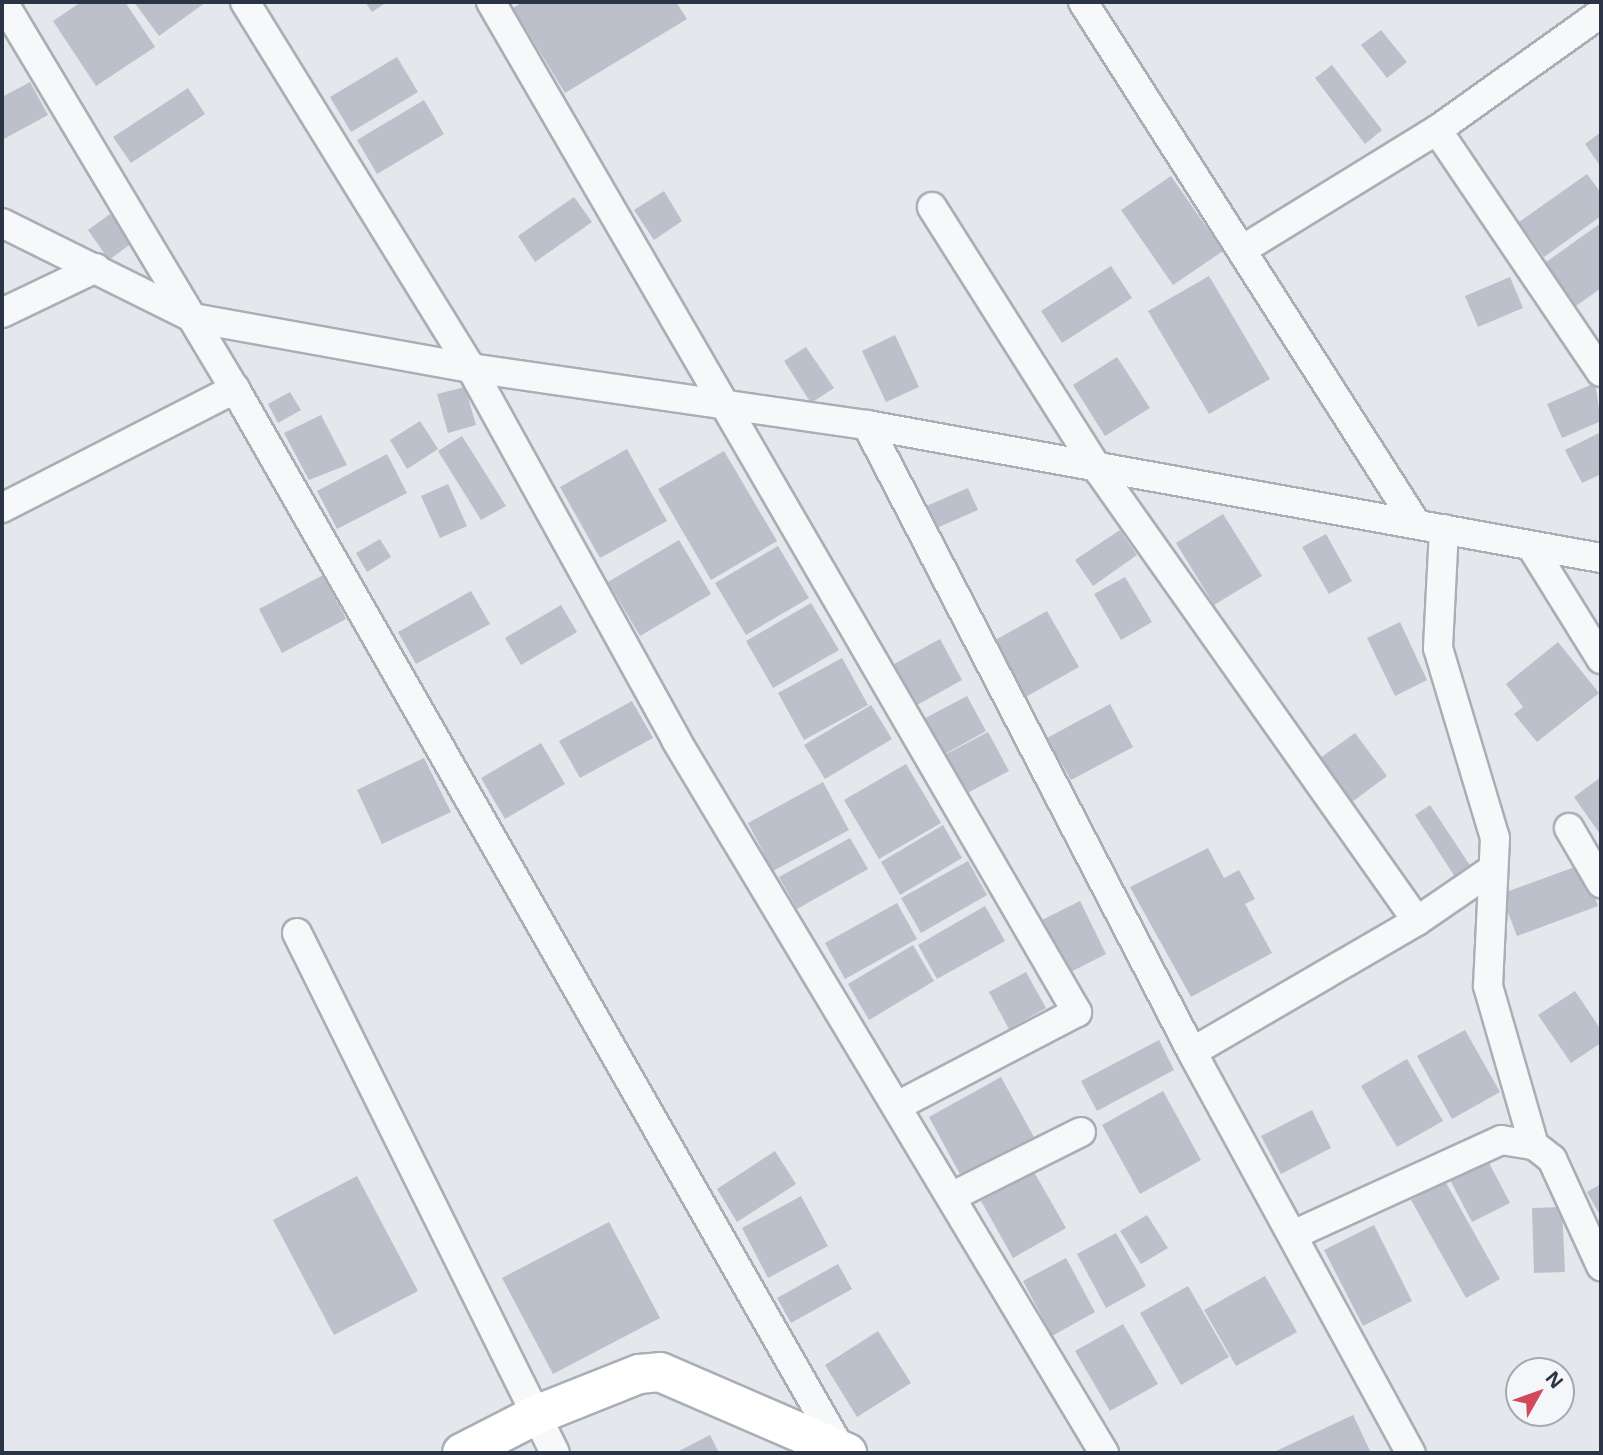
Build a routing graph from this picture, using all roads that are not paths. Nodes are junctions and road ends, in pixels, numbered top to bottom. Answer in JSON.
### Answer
{"nodes":[{"id":1,"x":3,"y":2,"type":"edge"},
{"id":2,"x":245,"y":2,"type":"edge"},
{"id":3,"x":491,"y":2,"type":"edge"},
{"id":4,"x":1083,"y":2,"type":"edge"},
{"id":5,"x":1601,"y":13,"type":"edge"},
{"id":6,"x":1437,"y":130,"type":"junction"},
{"id":7,"x":932,"y":207,"type":"dead end"},
{"id":8,"x":2,"y":223,"type":"edge"},
{"id":9,"x":1245,"y":248,"type":"junction"},
{"id":10,"x":96,"y":268,"type":"junction"},
{"id":11,"x":2,"y":313,"type":"edge"},
{"id":12,"x":193,"y":318,"type":"junction"},
{"id":13,"x":471,"y":368,"type":"junction"},
{"id":14,"x":1601,"y":372,"type":"edge"},
{"id":15,"x":235,"y":389,"type":"junction"},
{"id":16,"x":727,"y":405,"type":"junction"},
{"id":17,"x":867,"y":425,"type":"junction"},
{"id":18,"x":1099,"y":471,"type":"junction"},
{"id":19,"x":2,"y":508,"type":"edge"},
{"id":20,"x":1415,"y":522,"type":"junction"},
{"id":21,"x":1456,"y":532,"type":"junction"},
{"id":22,"x":1531,"y":546,"type":"junction"},
{"id":23,"x":1601,"y":558,"type":"edge"},
{"id":24,"x":1601,"y":660,"type":"edge"},
{"id":25,"x":1569,"y":828,"type":"dead end"},
{"id":26,"x":1493,"y":869,"type":"junction"},
{"id":27,"x":1601,"y":883,"type":"edge"},
{"id":28,"x":1417,"y":921,"type":"junction"},
{"id":29,"x":297,"y":933,"type":"dead end"},
{"id":30,"x":1192,"y":1052,"type":"junction"},
{"id":31,"x":899,"y":1105,"type":"junction"},
{"id":32,"x":1080,"y":1132,"type":"dead end"},
{"id":33,"x":1534,"y":1144,"type":"junction"},
{"id":34,"x":953,"y":1196,"type":"junction"},
{"id":35,"x":1293,"y":1235,"type":"junction"},
{"id":36,"x":1601,"y":1266,"type":"edge"},
{"id":37,"x":536,"y":1415,"type":"junction"},
{"id":38,"x":462,"y":1453,"type":"edge"},
{"id":39,"x":555,"y":1453,"type":"edge"},
{"id":40,"x":844,"y":1453,"type":"edge"},
{"id":41,"x":1104,"y":1453,"type":"edge"},
{"id":42,"x":1411,"y":1453,"type":"edge"}],
"edges":[{"from":1,"to":12,"type":"street"},
{"from":2,"to":13,"type":"street"},
{"from":3,"to":16,"type":"street"},
{"from":4,"to":9,"type":"street"},
{"from":5,"to":6,"type":"street"},
{"from":6,"to":9,"type":"street"},
{"from":6,"to":14,"type":"street"},
{"from":7,"to":18,"type":"street"},
{"from":8,"to":10,"type":"street"},
{"from":9,"to":20,"type":"street"},
{"from":10,"to":11,"type":"street"},
{"from":10,"to":12,"type":"street"},
{"from":12,"to":13,"type":"street"},
{"from":12,"to":15,"type":"street"},
{"from":13,"to":16,"type":"street"},
{"from":13,"to":31,"type":"street"},
{"from":15,"to":19,"type":"street"},
{"from":15,"to":40,"type":"street"},
{"from":16,"to":17,"type":"street"},
{"from":16,"to":31,"type":"street"},
{"from":17,"to":18,"type":"street"},
{"from":17,"to":30,"type":"street"},
{"from":18,"to":20,"type":"street"},
{"from":18,"to":28,"type":"street"},
{"from":20,"to":21,"type":"street"},
{"from":21,"to":22,"type":"street"},
{"from":21,"to":26,"type":"street"},
{"from":22,"to":23,"type":"street"},
{"from":22,"to":24,"type":"street"},
{"from":25,"to":27,"type":"street"},
{"from":26,"to":28,"type":"street"},
{"from":26,"to":33,"type":"street"},
{"from":28,"to":30,"type":"street"},
{"from":29,"to":37,"type":"street"},
{"from":30,"to":35,"type":"street"},
{"from":31,"to":34,"type":"street"},
{"from":32,"to":34,"type":"street"},
{"from":33,"to":35,"type":"street"},
{"from":33,"to":36,"type":"street"},
{"from":34,"to":41,"type":"street"},
{"from":35,"to":42,"type":"street"},
{"from":37,"to":38,"type":"street"},
{"from":37,"to":39,"type":"street"},
{"from":37,"to":40,"type":"street"}]}
